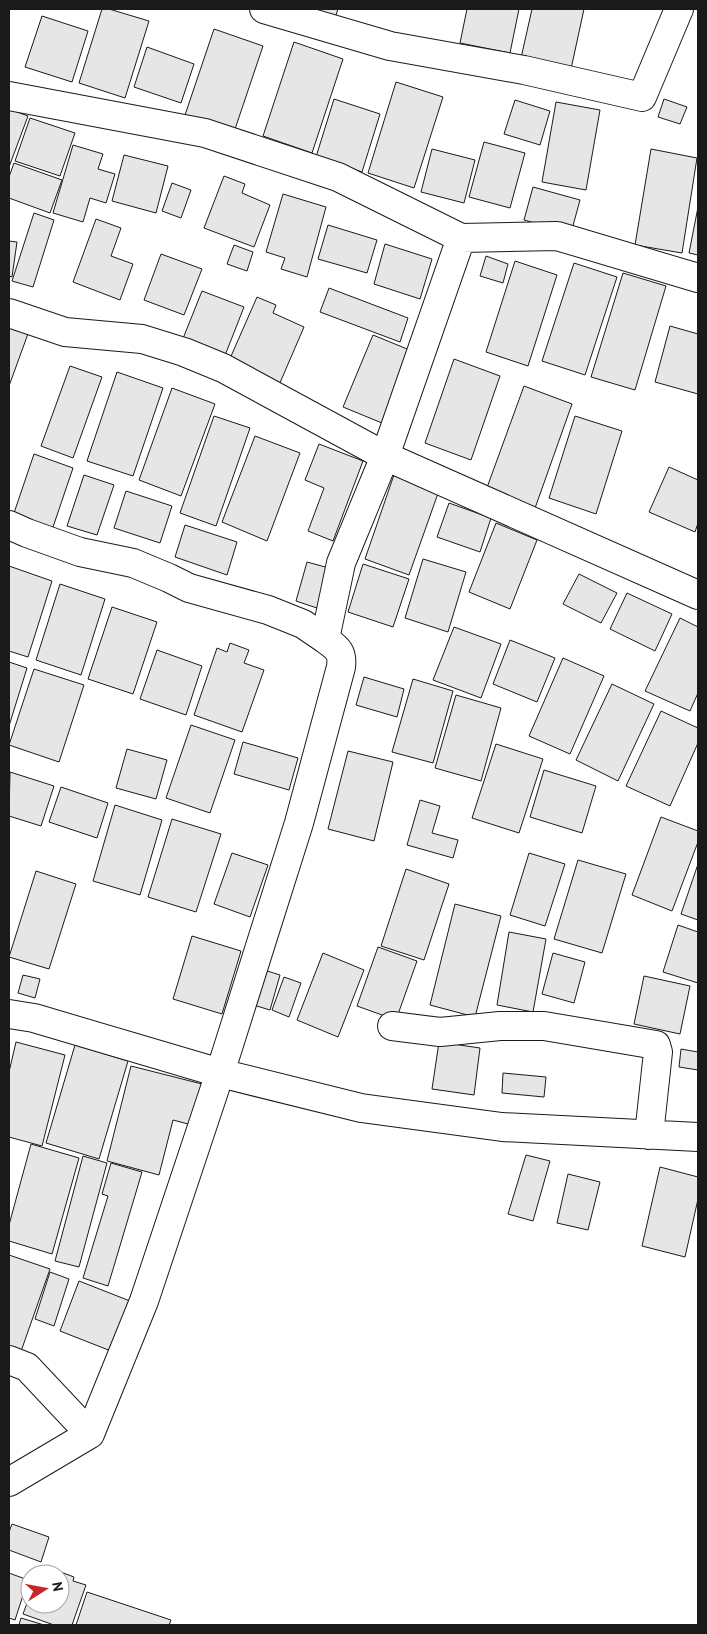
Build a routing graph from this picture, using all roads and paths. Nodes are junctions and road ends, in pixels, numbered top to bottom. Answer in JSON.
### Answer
{"nodes":[{"id":1,"x":264,"y":9,"type":"edge"},
{"id":2,"x":679,"y":9,"type":"edge"},
{"id":3,"x":9,"y":96,"type":"edge"},
{"id":4,"x":461,"y":238,"type":"junction"},
{"id":5,"x":698,"y":278,"type":"edge"},
{"id":6,"x":9,"y":312,"type":"edge"},
{"id":7,"x":385,"y":456,"type":"junction"},
{"id":8,"x":9,"y":525,"type":"edge"},
{"id":9,"x":698,"y":595,"type":"edge"},
{"id":10,"x":325,"y":639,"type":"junction"},
{"id":11,"x":9,"y":1014,"type":"edge"},
{"id":12,"x":392,"y":1026,"type":"dead end"},
{"id":13,"x":220,"y":1073,"type":"junction"},
{"id":14,"x":649,"y":1135,"type":"junction"},
{"id":15,"x":698,"y":1137,"type":"edge"},
{"id":16,"x":9,"y":1360,"type":"edge"},
{"id":17,"x":90,"y":1434,"type":"junction"},
{"id":18,"x":9,"y":1482,"type":"edge"}],
"edges":[{"from":1,"to":2,"type":"street"},
{"from":3,"to":4,"type":"street"},
{"from":4,"to":5,"type":"street"},
{"from":4,"to":7,"type":"street"},
{"from":6,"to":7,"type":"street"},
{"from":7,"to":9,"type":"street"},
{"from":7,"to":10,"type":"street"},
{"from":8,"to":10,"type":"street"},
{"from":10,"to":13,"type":"street"},
{"from":11,"to":13,"type":"street"},
{"from":12,"to":14,"type":"street"},
{"from":13,"to":14,"type":"street"},
{"from":13,"to":17,"type":"street"},
{"from":14,"to":15,"type":"street"},
{"from":16,"to":17,"type":"street"},
{"from":17,"to":18,"type":"street"}]}
